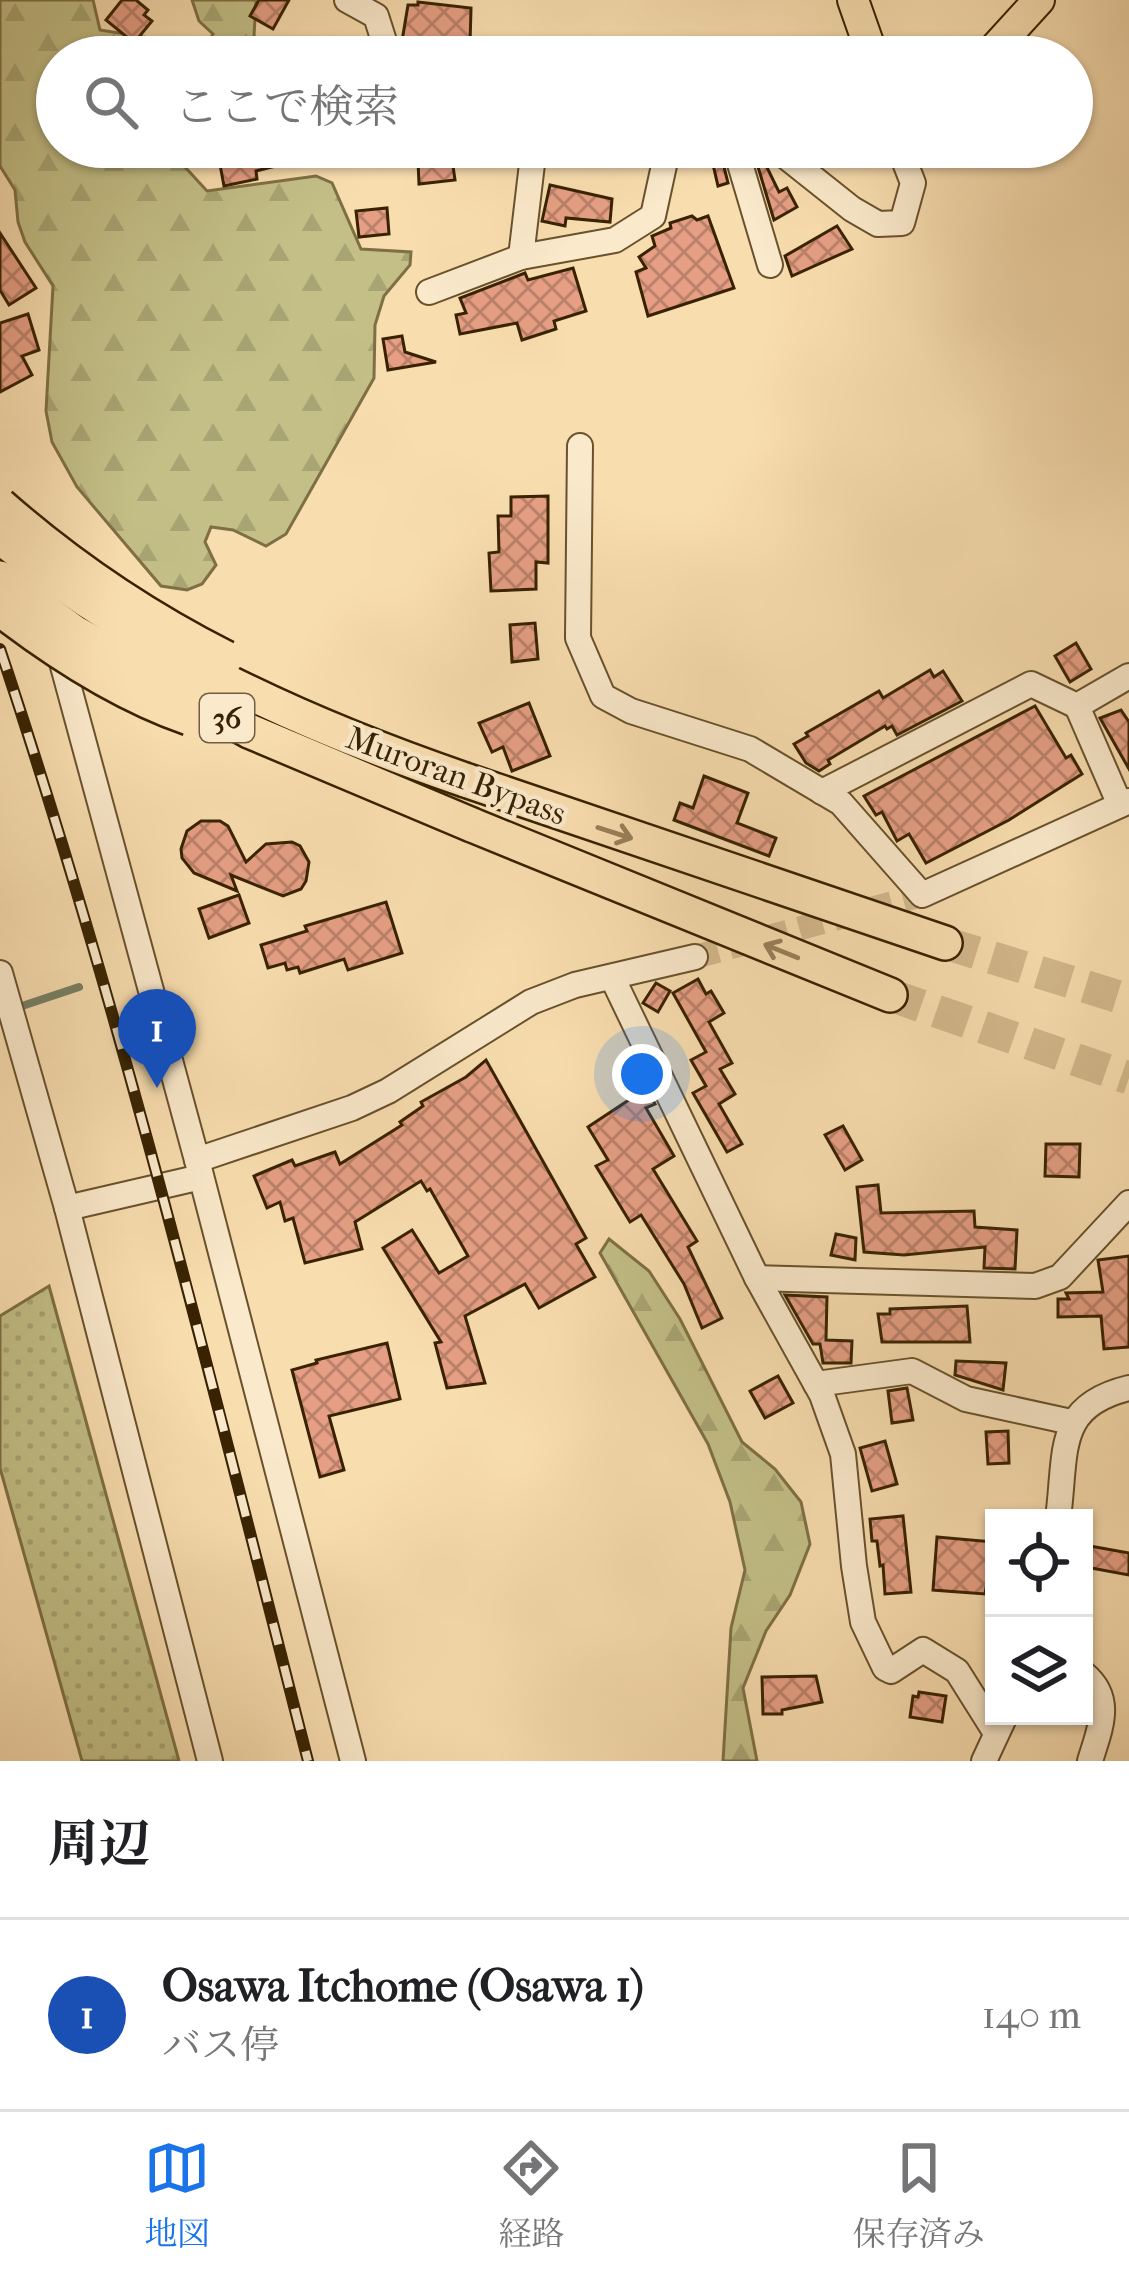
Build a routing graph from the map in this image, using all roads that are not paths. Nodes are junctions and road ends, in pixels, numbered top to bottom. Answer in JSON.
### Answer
{"nodes":[{"id":1,"x":347,"y":0,"type":"edge"},
{"id":2,"x":853,"y":0,"type":"edge"},
{"id":3,"x":1039,"y":0,"type":"edge"},
{"id":4,"x":382,"y":36,"type":"edge"},
{"id":5,"x":865,"y":36,"type":"edge"},
{"id":6,"x":1006,"y":36,"type":"edge"},
{"id":7,"x":532,"y":168,"type":"edge"},
{"id":8,"x":663,"y":168,"type":"edge"},
{"id":9,"x":741,"y":168,"type":"edge"},
{"id":10,"x":800,"y":168,"type":"edge"},
{"id":11,"x":907,"y":168,"type":"edge"},
{"id":12,"x":521,"y":257,"type":"junction"},
{"id":13,"x":770,"y":265,"type":"dead end"},
{"id":14,"x":429,"y":292,"type":"dead end"},
{"id":15,"x":580,"y":446,"type":"dead end"},
{"id":16,"x":0,"y":488,"type":"edge"},
{"id":17,"x":0,"y":505,"type":"edge"},
{"id":18,"x":0,"y":537,"type":"edge"},
{"id":19,"x":0,"y":578,"type":"edge"},
{"id":20,"x":0,"y":610,"type":"edge"},
{"id":21,"x":1129,"y":676,"type":"edge"},
{"id":22,"x":1077,"y":706,"type":"junction"},
{"id":23,"x":249,"y":730,"type":"junction"},
{"id":24,"x":420,"y":764,"type":"junction"},
{"id":25,"x":822,"y":792,"type":"junction"},
{"id":26,"x":1125,"y":803,"type":"edge"},
{"id":27,"x":945,"y":944,"type":"tunnel mouth"},
{"id":28,"x":695,"y":957,"type":"tunnel mouth"},
{"id":29,"x":612,"y":977,"type":"junction"},
{"id":30,"x":3,"y":984,"type":"edge"},
{"id":31,"x":890,"y":995,"type":"tunnel mouth"},
{"id":32,"x":199,"y":1168,"type":"junction"},
{"id":33,"x":1129,"y":1203,"type":"edge"},
{"id":34,"x":67,"y":1208,"type":"junction"},
{"id":35,"x":757,"y":1278,"type":"junction"},
{"id":36,"x":816,"y":1384,"type":"junction"},
{"id":37,"x":1129,"y":1388,"type":"edge"},
{"id":38,"x":1071,"y":1422,"type":"junction"},
{"id":39,"x":1059,"y":1509,"type":"edge"},
{"id":40,"x":1093,"y":1684,"type":"edge"},
{"id":41,"x":985,"y":1706,"type":"edge"},
{"id":42,"x":1000,"y":1725,"type":"edge"},
{"id":43,"x":210,"y":1761,"type":"edge"},
{"id":44,"x":353,"y":1761,"type":"edge"},
{"id":45,"x":984,"y":1761,"type":"edge"},
{"id":46,"x":1090,"y":1761,"type":"edge"}],
"edges":[{"from":1,"to":4,"type":"street"},
{"from":2,"to":5,"type":"main road"},
{"from":3,"to":6,"type":"main road"},
{"from":7,"to":12,"type":"street"},
{"from":8,"to":12,"type":"street"},
{"from":9,"to":13,"type":"street"},
{"from":10,"to":11,"type":"street"},
{"from":12,"to":14,"type":"street"},
{"from":15,"to":25,"type":"street"},
{"from":16,"to":32,"type":"street"},
{"from":17,"to":24,"type":"highway","bridge":true},
{"from":18,"to":24,"type":"highway","name":"Muroran Bypass","number":"36","bridge":true},
{"from":19,"to":23,"type":"highway","name":"Muroran Bypass","number":"36","bridge":true},
{"from":20,"to":23,"type":"highway","bridge":true},
{"from":21,"to":22,"type":"street"},
{"from":22,"to":25,"type":"street"},
{"from":22,"to":26,"type":"street"},
{"from":31,"to":23,"type":"highway","name":"Muroran Bypass","number":"36","one_way":true,"bridge":true},
{"from":24,"to":27,"type":"highway","name":"Muroran Bypass","number":"36","one_way":true,"bridge":true},
{"from":25,"to":26,"type":"street"},
{"from":28,"to":29,"type":"street"},
{"from":29,"to":32,"type":"street"},
{"from":29,"to":35,"type":"street"},
{"from":30,"to":34,"type":"street"},
{"from":32,"to":34,"type":"street"},
{"from":32,"to":44,"type":"street"},
{"from":33,"to":35,"type":"street"},
{"from":34,"to":43,"type":"street"},
{"from":35,"to":36,"type":"street"},
{"from":36,"to":38,"type":"street"},
{"from":36,"to":41,"type":"street"},
{"from":37,"to":38,"type":"street"},
{"from":38,"to":39,"type":"street"},
{"from":40,"to":46,"type":"street"},
{"from":42,"to":45,"type":"street"}]}
